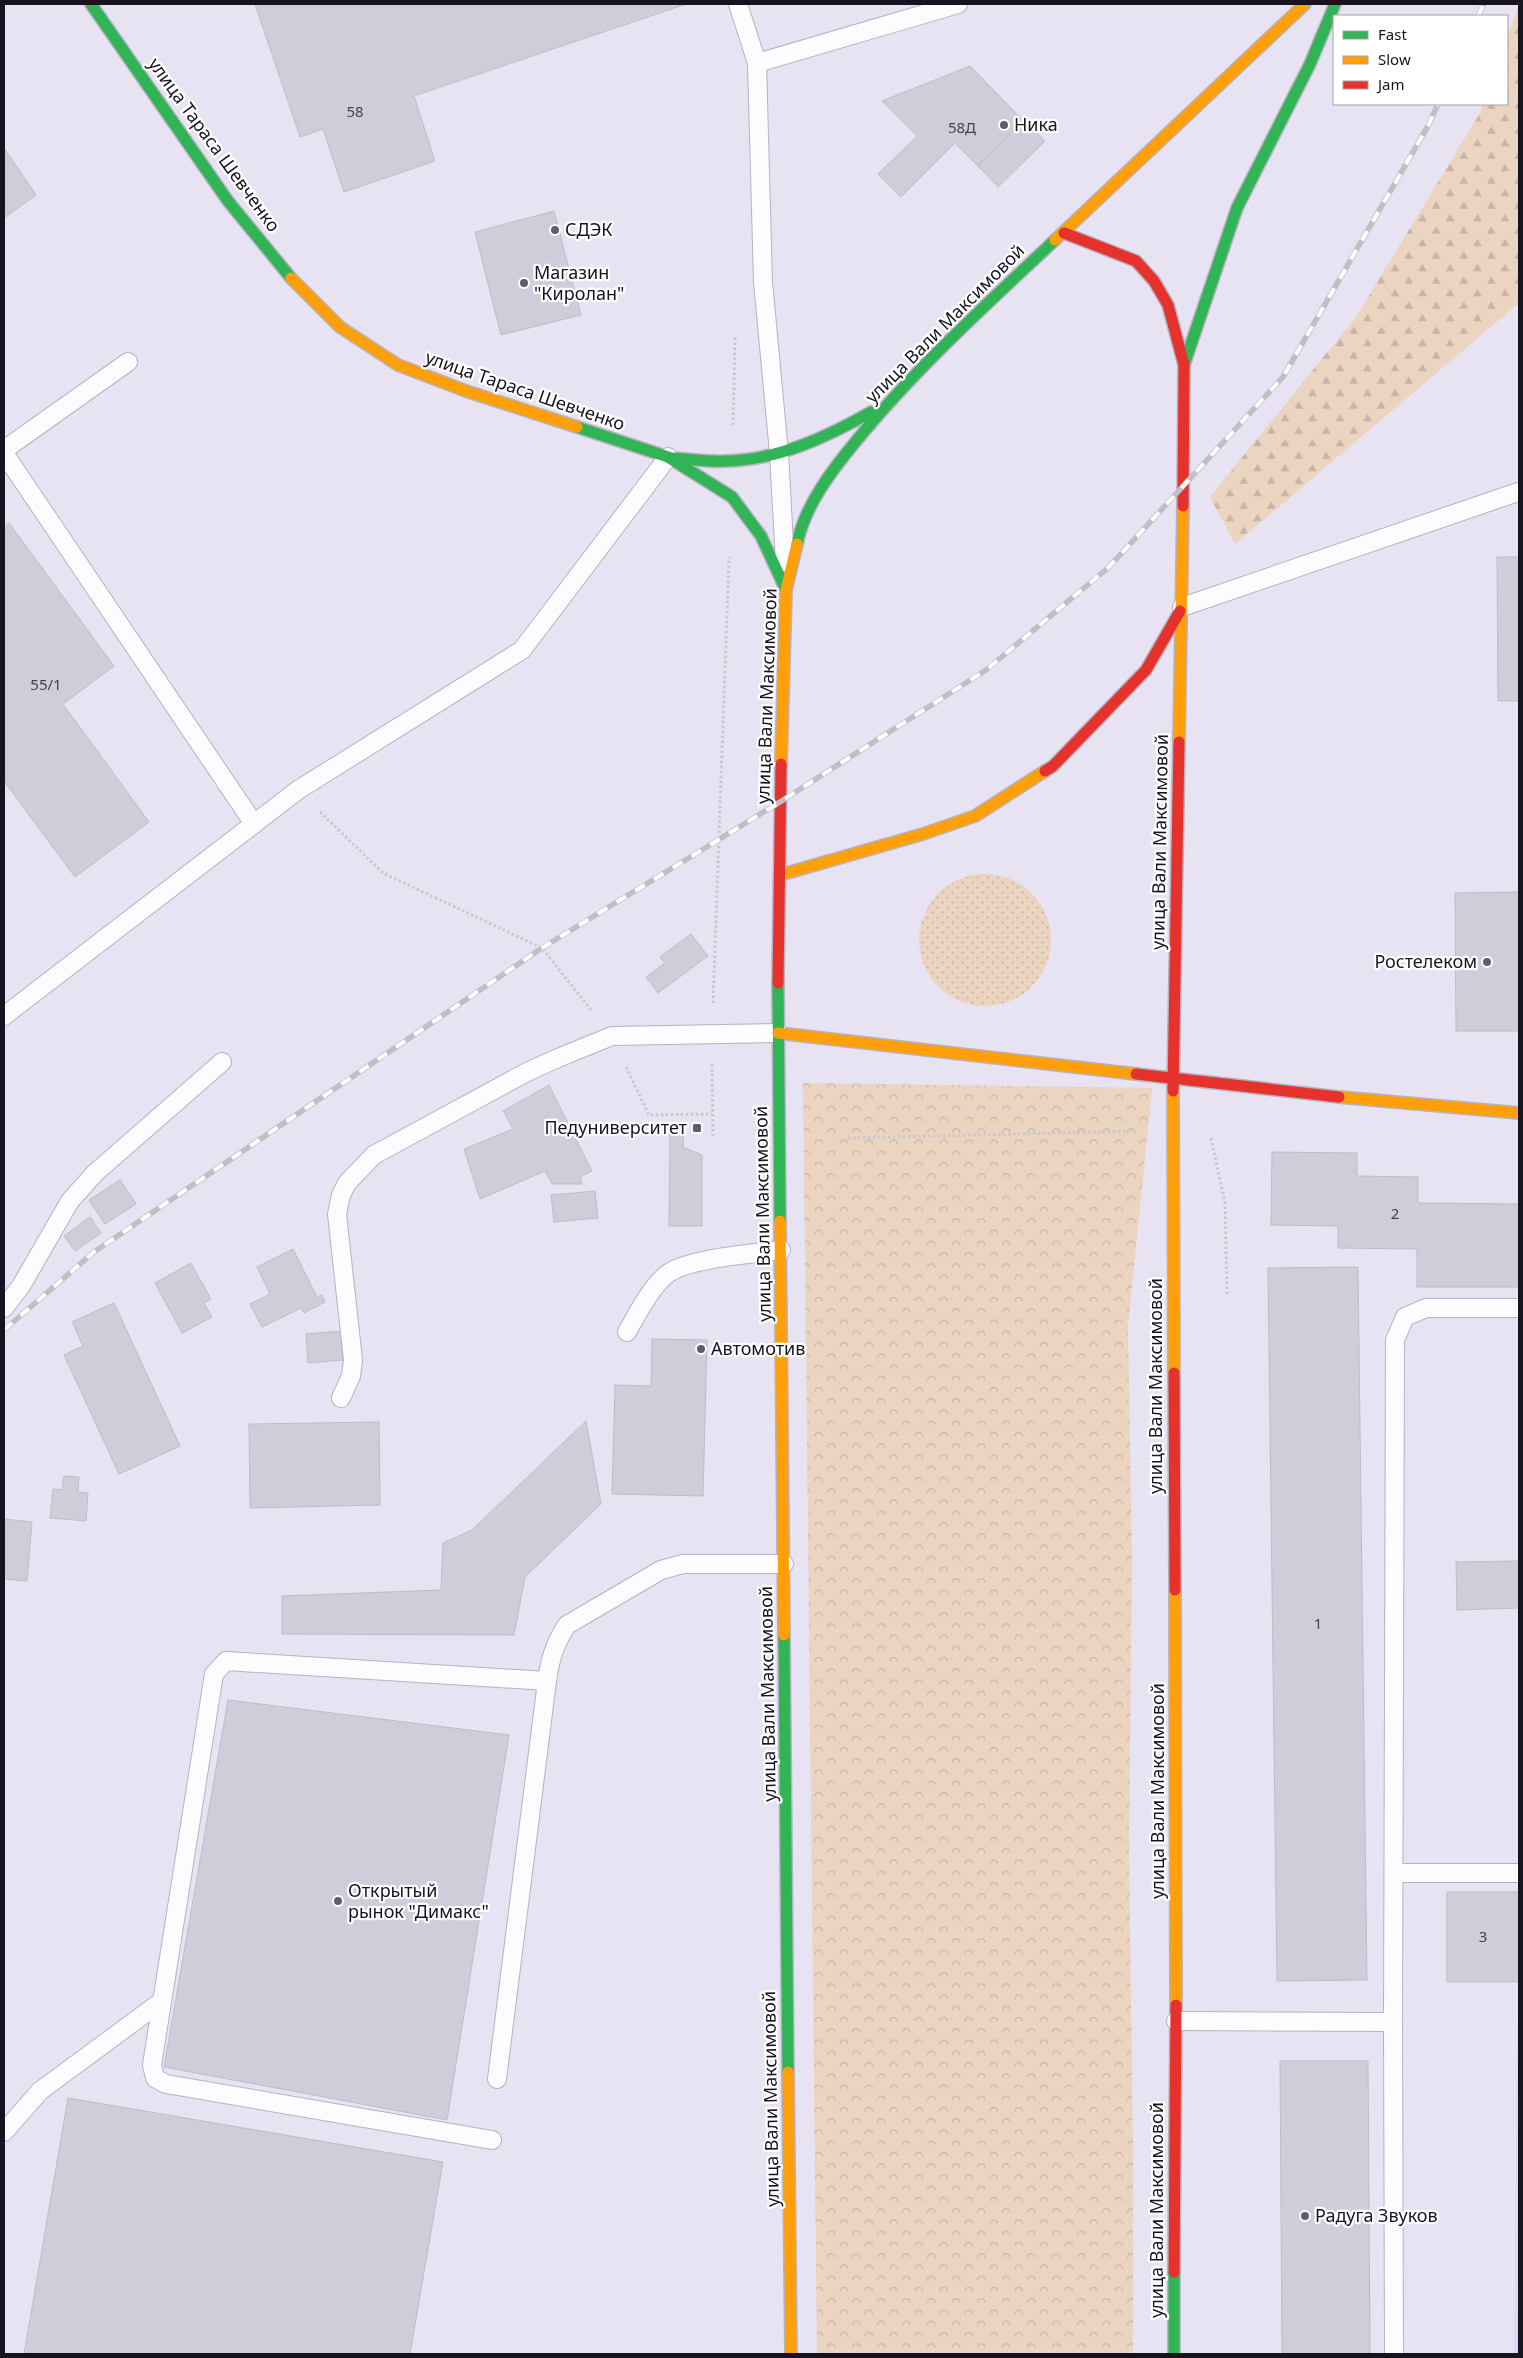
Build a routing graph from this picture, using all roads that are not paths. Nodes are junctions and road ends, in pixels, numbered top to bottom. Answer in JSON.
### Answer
{"nodes":[{"id":1,"x":91,"y":4,"type":"edge"},
{"id":2,"x":738,"y":4,"type":"edge"},
{"id":3,"x":958,"y":4,"type":"edge"},
{"id":4,"x":1305,"y":4,"type":"edge"},
{"id":5,"x":1335,"y":4,"type":"edge"},
{"id":6,"x":756,"y":63,"type":"junction"},
{"id":7,"x":1064,"y":233,"type":"junction"},
{"id":8,"x":128,"y":362,"type":"dead end"},
{"id":9,"x":1184,"y":365,"type":"junction"},
{"id":10,"x":888,"y":402,"type":"junction"},
{"id":11,"x":4,"y":452,"type":"edge"},
{"id":12,"x":779,"y":453,"type":"junction"},
{"id":13,"x":668,"y":457,"type":"junction"},
{"id":14,"x":1518,"y":492,"type":"dead end"},
{"id":15,"x":786,"y":590,"type":"junction"},
{"id":16,"x":1182,"y":607,"type":"junction"},
{"id":17,"x":254,"y":824,"type":"junction"},
{"id":18,"x":780,"y":875,"type":"junction"},
{"id":19,"x":4,"y":1016,"type":"edge"},
{"id":20,"x":778,"y":1033,"type":"junction"},
{"id":21,"x":222,"y":1062,"type":"dead end"},
{"id":22,"x":1173,"y":1077,"type":"junction"},
{"id":23,"x":1519,"y":1113,"type":"edge"},
{"id":24,"x":781,"y":1250,"type":"junction"},
{"id":25,"x":4,"y":1308,"type":"edge"},
{"id":26,"x":1519,"y":1308,"type":"edge"},
{"id":27,"x":627,"y":1332,"type":"dead end"},
{"id":28,"x":341,"y":1398,"type":"dead end"},
{"id":29,"x":784,"y":1564,"type":"junction"},
{"id":30,"x":546,"y":1681,"type":"junction"},
{"id":31,"x":1395,"y":1873,"type":"junction"},
{"id":32,"x":1519,"y":1873,"type":"edge"},
{"id":33,"x":162,"y":2001,"type":"junction"},
{"id":34,"x":1176,"y":2021,"type":"junction"},
{"id":35,"x":1392,"y":2022,"type":"junction"},
{"id":36,"x":497,"y":2079,"type":"dead end"},
{"id":37,"x":4,"y":2132,"type":"edge"},
{"id":38,"x":492,"y":2140,"type":"dead end"},
{"id":39,"x":792,"y":2354,"type":"edge"},
{"id":40,"x":1174,"y":2354,"type":"edge"},
{"id":41,"x":1394,"y":2354,"type":"edge"}],
"edges":[{"from":1,"to":13,"type":"main road","name":"улица Тараса Шевченко"},
{"from":2,"to":6,"type":"lane"},
{"from":3,"to":6,"type":"lane"},
{"from":4,"to":7,"type":"main road","name":"улица Вали Максимовой"},
{"from":5,"to":9,"type":"main road","name":"улица Вали Максимовой"},
{"from":6,"to":12,"type":"lane"},
{"from":7,"to":9,"type":"main road","name":"улица Вали Максимовой"},
{"from":7,"to":10,"type":"main road","name":"улица Вали Максимовой"},
{"from":8,"to":11,"type":"lane"},
{"from":9,"to":16,"type":"main road","name":"улица Вали Максимовой"},
{"from":10,"to":12,"type":"main road","name":"улица Тараса Шевченко"},
{"from":10,"to":15,"type":"main road","name":"улица Вали Максимовой"},
{"from":11,"to":17,"type":"lane"},
{"from":12,"to":13,"type":"main road","name":"улица Тараса Шевченко"},
{"from":12,"to":15,"type":"lane"},
{"from":13,"to":15,"type":"main road","name":"улица Тараса Шевченко"},
{"from":13,"to":17,"type":"lane"},
{"from":14,"to":16,"type":"lane"},
{"from":15,"to":18,"type":"main road","name":"улица Вали Максимовой"},
{"from":16,"to":18,"type":"main road","name":"улица Вали Максимовой"},
{"from":16,"to":22,"type":"main road","name":"улица Вали Максимовой"},
{"from":17,"to":19,"type":"lane"},
{"from":18,"to":20,"type":"main road","name":"улица Вали Максимовой"},
{"from":20,"to":22,"type":"main road"},
{"from":20,"to":24,"type":"main road","name":"улица Вали Максимовой"},
{"from":20,"to":28,"type":"lane"},
{"from":21,"to":25,"type":"lane"},
{"from":22,"to":23,"type":"main road"},
{"from":22,"to":34,"type":"main road","name":"улица Вали Максимовой"},
{"from":24,"to":27,"type":"lane"},
{"from":24,"to":29,"type":"main road","name":"улица Вали Максимовой"},
{"from":26,"to":31,"type":"lane"},
{"from":29,"to":30,"type":"lane"},
{"from":29,"to":39,"type":"main road","name":"улица Вали Максимовой"},
{"from":30,"to":33,"type":"lane"},
{"from":30,"to":36,"type":"lane"},
{"from":31,"to":32,"type":"lane"},
{"from":31,"to":35,"type":"lane"},
{"from":33,"to":37,"type":"lane"},
{"from":33,"to":38,"type":"lane"},
{"from":34,"to":35,"type":"lane"},
{"from":34,"to":40,"type":"main road","name":"улица Вали Максимовой"},
{"from":35,"to":41,"type":"lane"}]}
